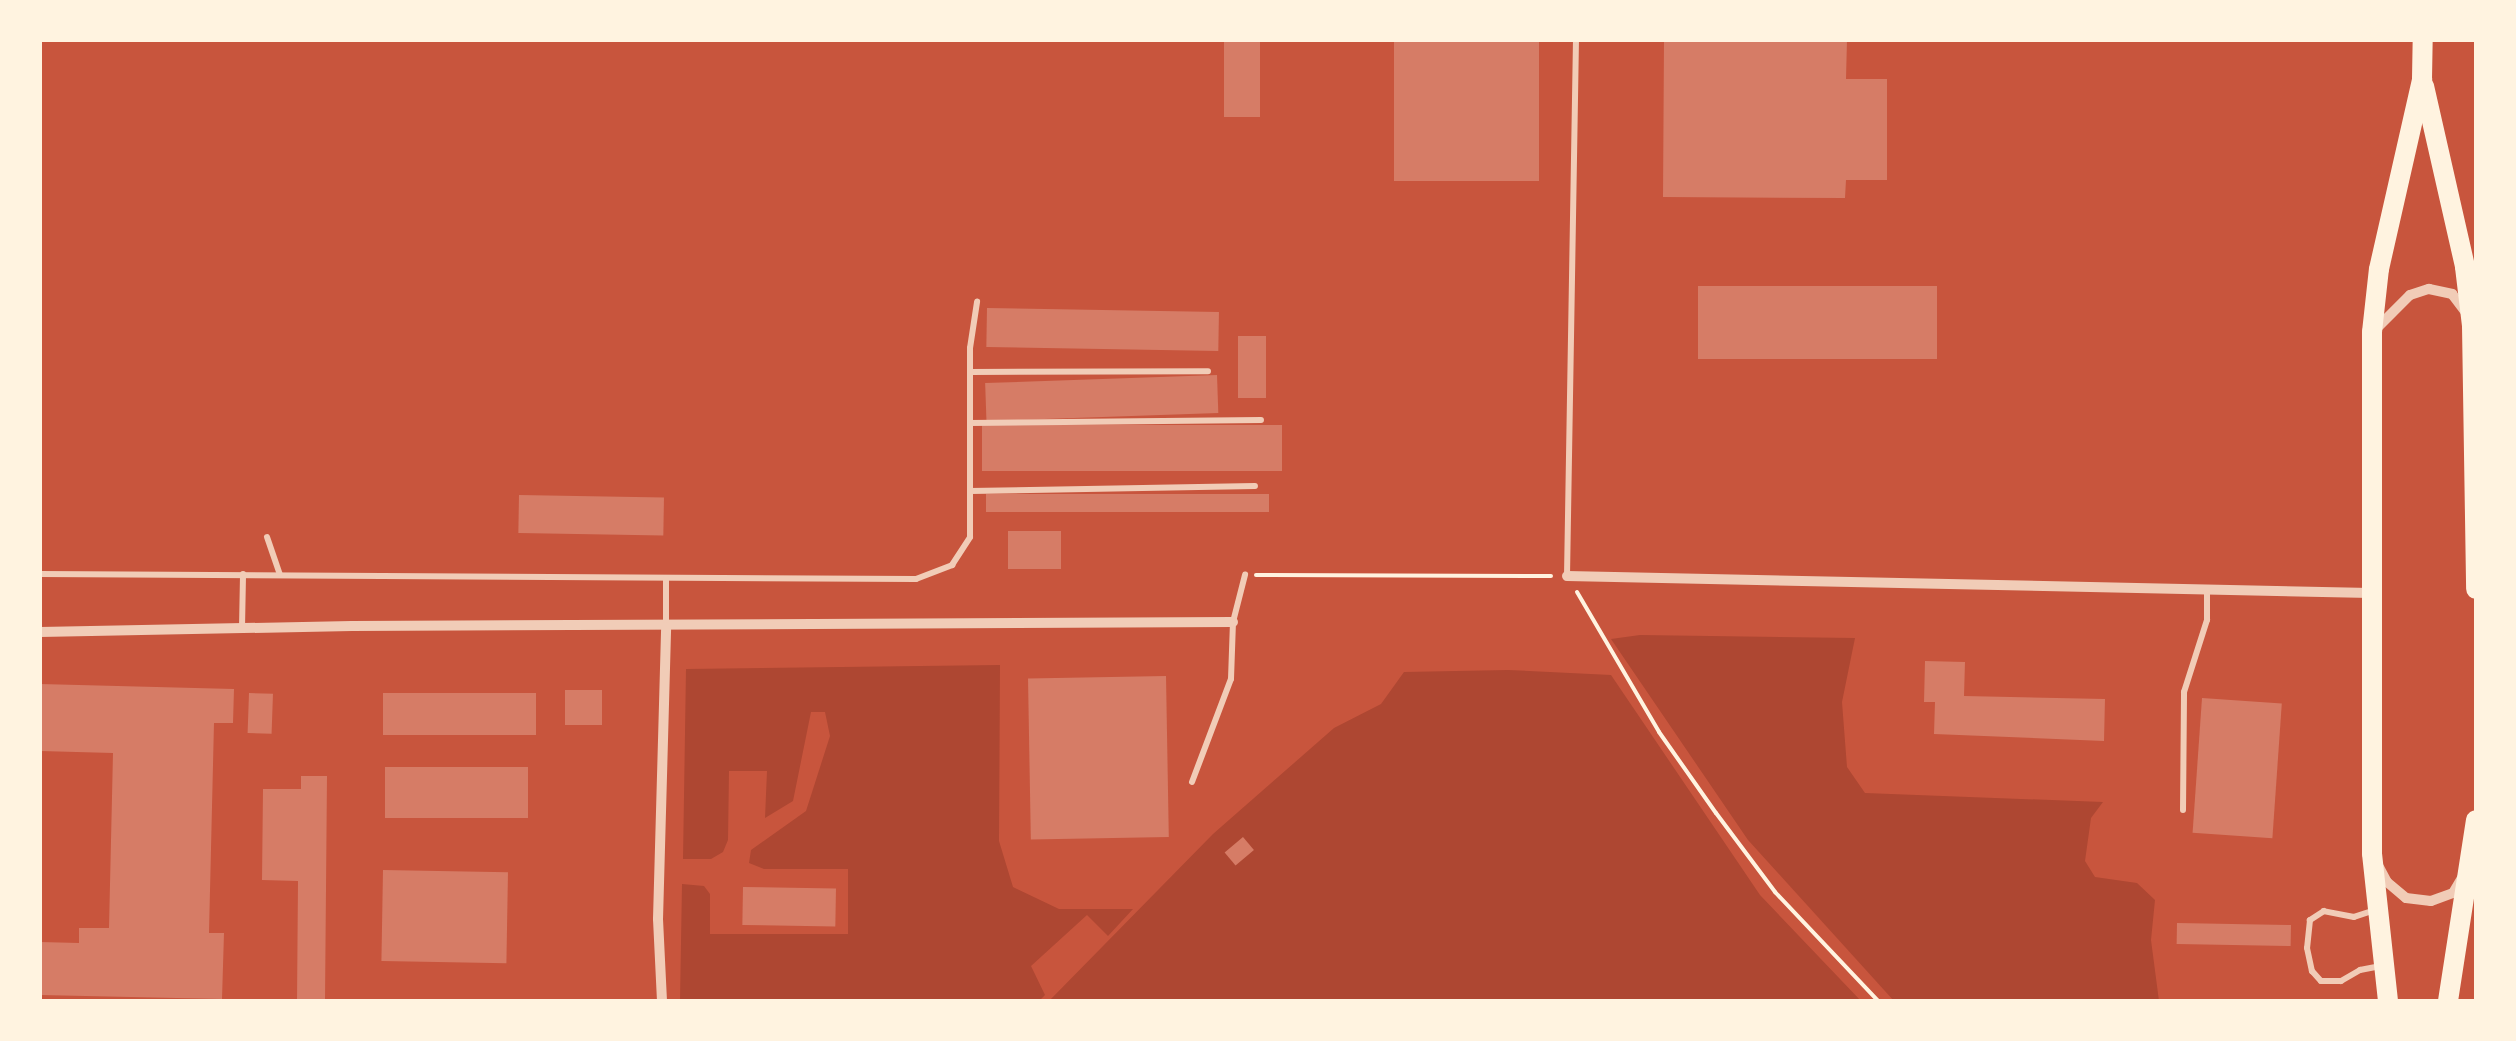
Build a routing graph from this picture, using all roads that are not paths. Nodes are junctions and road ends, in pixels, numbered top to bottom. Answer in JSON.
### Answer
{"nodes":[{"id":1,"x":1576,"y":40,"type":"edge"},
{"id":2,"x":2422,"y":40,"type":"edge"},
{"id":3,"x":2422,"y":79,"type":"junction"},
{"id":4,"x":977,"y":302,"type":"dead end"},
{"id":5,"x":2472,"y":326,"type":"junction"},
{"id":6,"x":2372,"y":332,"type":"junction"},
{"id":7,"x":1208,"y":371,"type":"dead end"},
{"id":8,"x":970,"y":372,"type":"junction"},
{"id":9,"x":1260,"y":420,"type":"dead end"},
{"id":10,"x":970,"y":423,"type":"junction"},
{"id":11,"x":1255,"y":486,"type":"dead end"},
{"id":12,"x":970,"y":491,"type":"junction"},
{"id":13,"x":267,"y":537,"type":"dead end"},
{"id":14,"x":40,"y":574,"type":"edge"},
{"id":15,"x":243,"y":574,"type":"junction"},
{"id":16,"x":280,"y":574,"type":"junction"},
{"id":17,"x":1245,"y":575,"type":"road end"},
{"id":18,"x":1567,"y":576,"type":"joint"},
{"id":19,"x":666,"y":578,"type":"junction"},
{"id":20,"x":2476,"y":590,"type":"edge"},
{"id":21,"x":2207,"y":591,"type":"junction"},
{"id":22,"x":2372,"y":592,"type":"junction"},
{"id":23,"x":1233,"y":622,"type":"junction"},
{"id":24,"x":666,"y":627,"type":"junction"},
{"id":25,"x":242,"y":630,"type":"junction"},
{"id":26,"x":40,"y":632,"type":"edge"},
{"id":27,"x":1192,"y":782,"type":"dead end"},
{"id":28,"x":2183,"y":810,"type":"dead end"},
{"id":29,"x":2476,"y":820,"type":"edge"},
{"id":30,"x":2372,"y":853,"type":"junction"},
{"id":31,"x":2471,"y":862,"type":"junction"},
{"id":32,"x":2376,"y":909,"type":"junction"},
{"id":33,"x":2384,"y":966,"type":"junction"},
{"id":34,"x":662,"y":1001,"type":"edge"},
{"id":35,"x":2388,"y":1001,"type":"edge"},
{"id":36,"x":2448,"y":1001,"type":"edge"}],
"edges":[{"from":1,"to":18,"type":"lane"},
{"from":2,"to":3,"type":"highway"},
{"from":3,"to":5,"type":"highway"},
{"from":3,"to":6,"type":"highway"},
{"from":4,"to":8,"type":"lane"},
{"from":5,"to":6,"type":"street"},
{"from":5,"to":20,"type":"highway"},
{"from":6,"to":22,"type":"highway"},
{"from":7,"to":8,"type":"lane"},
{"from":8,"to":10,"type":"lane"},
{"from":9,"to":10,"type":"lane"},
{"from":10,"to":12,"type":"lane"},
{"from":11,"to":12,"type":"lane"},
{"from":12,"to":19,"type":"lane"},
{"from":13,"to":16,"type":"lane"},
{"from":14,"to":15,"type":"lane"},
{"from":15,"to":16,"type":"lane"},
{"from":15,"to":25,"type":"lane"},
{"from":16,"to":19,"type":"lane"},
{"from":17,"to":23,"type":"lane"},
{"from":18,"to":21,"type":"street"},
{"from":19,"to":24,"type":"lane"},
{"from":21,"to":22,"type":"street"},
{"from":21,"to":28,"type":"lane"},
{"from":22,"to":30,"type":"highway"},
{"from":23,"to":24,"type":"street"},
{"from":23,"to":27,"type":"lane"},
{"from":24,"to":25,"type":"street"},
{"from":24,"to":34,"type":"street"},
{"from":25,"to":26,"type":"street"},
{"from":29,"to":31,"type":"highway"},
{"from":30,"to":31,"type":"street"},
{"from":30,"to":32,"type":"highway"},
{"from":31,"to":36,"type":"highway"},
{"from":32,"to":33,"type":"highway"},
{"from":32,"to":33,"type":"lane"},
{"from":33,"to":35,"type":"highway"}]}
